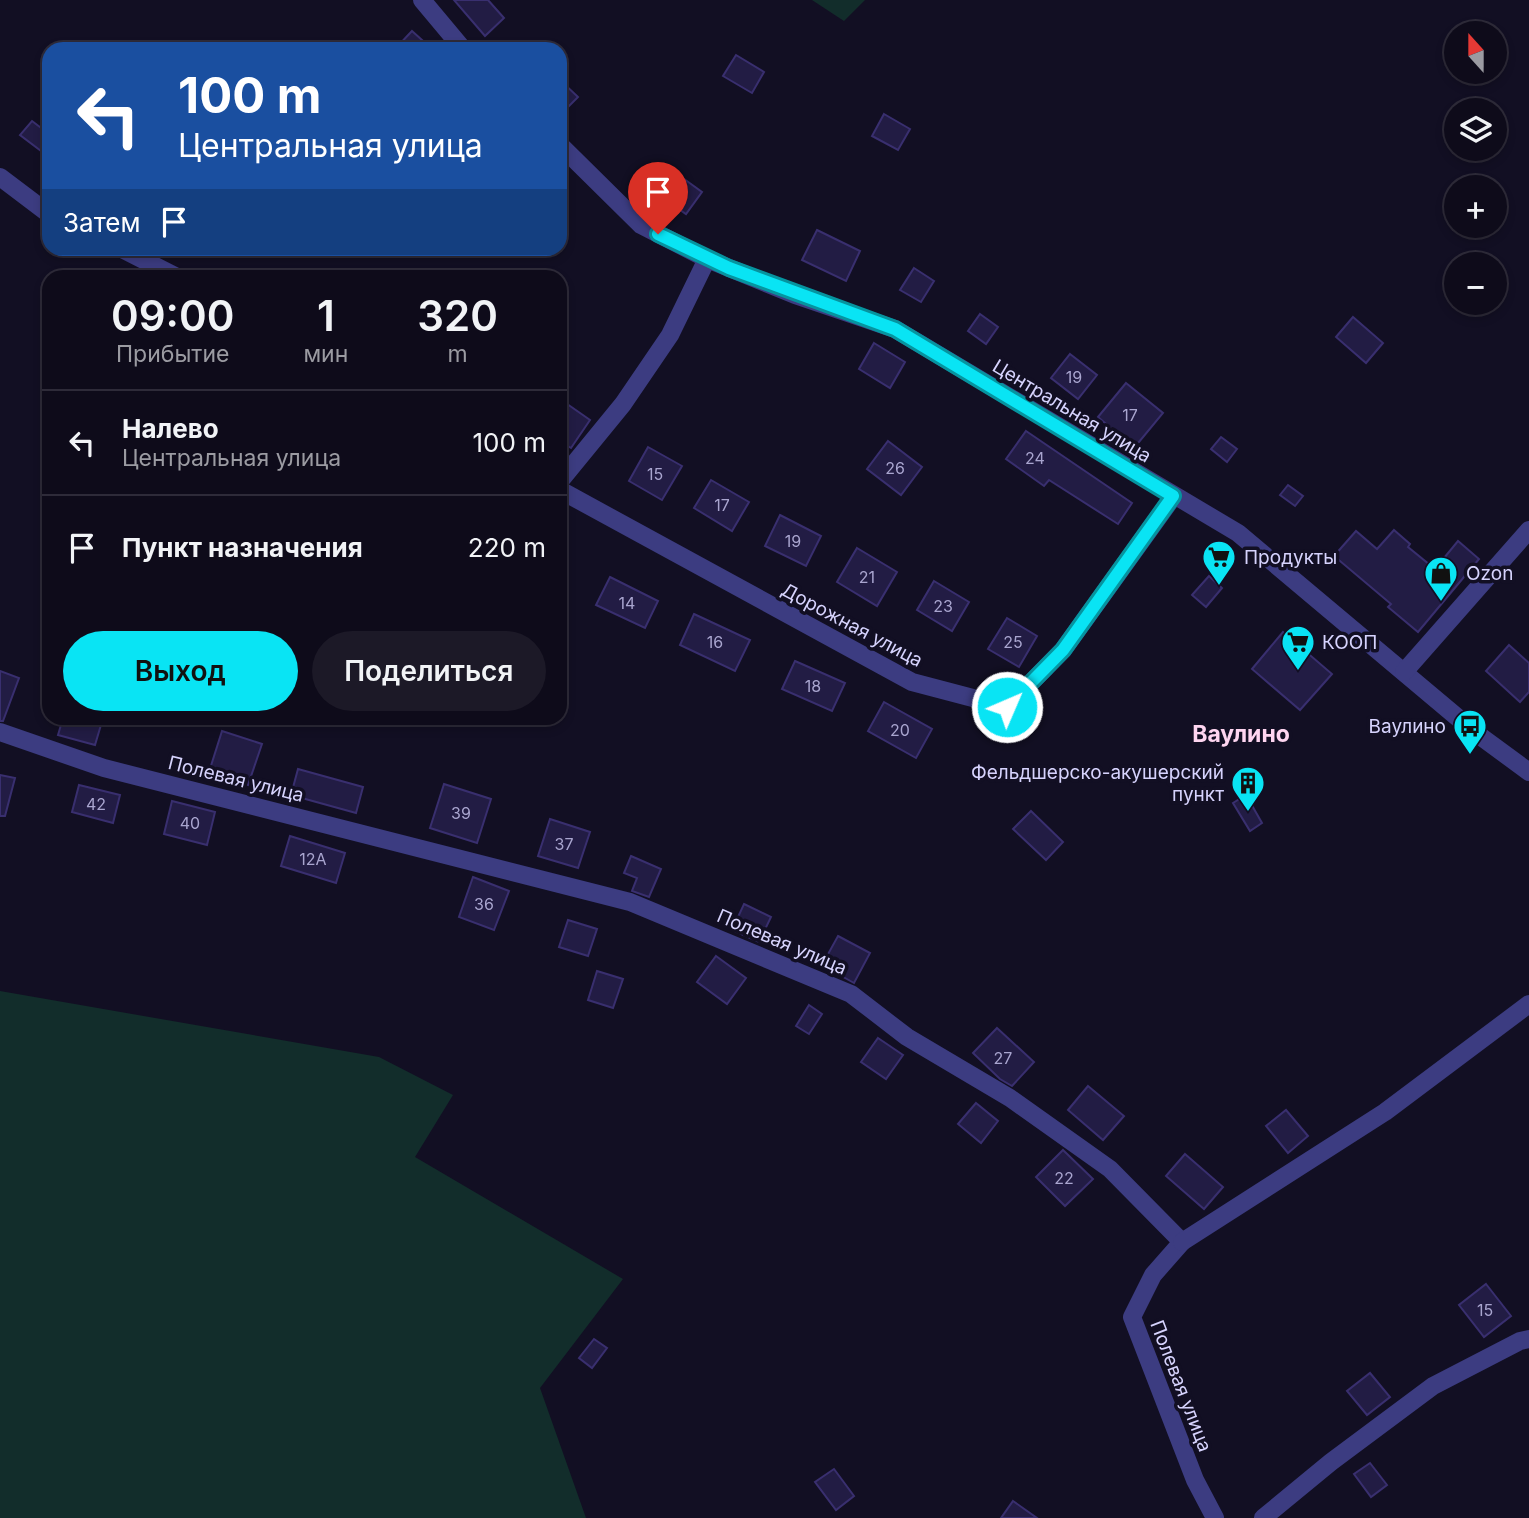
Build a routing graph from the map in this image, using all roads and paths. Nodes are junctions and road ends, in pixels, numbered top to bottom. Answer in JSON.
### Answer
{"nodes":[{"id":1,"x":422,"y":0,"type":"edge"},
{"id":2,"x":457,"y":42,"type":"edge"},
{"id":3,"x":567,"y":152,"type":"edge"},
{"id":4,"x":0,"y":177,"type":"edge"},
{"id":5,"x":42,"y":209,"type":"edge"},
{"id":6,"x":136,"y":256,"type":"edge"},
{"id":7,"x":707,"y":259,"type":"junction"},
{"id":8,"x":163,"y":270,"type":"edge"},
{"id":9,"x":567,"y":472,"type":"edge"},
{"id":10,"x":567,"y":494,"type":"edge"},
{"id":11,"x":1173,"y":496,"type":"junction"},
{"id":12,"x":1529,"y":530,"type":"edge"},
{"id":13,"x":1404,"y":672,"type":"junction"},
{"id":14,"x":0,"y":732,"type":"edge"},
{"id":15,"x":1529,"y":772,"type":"edge"},
{"id":16,"x":1529,"y":1004,"type":"edge"},
{"id":17,"x":1182,"y":1242,"type":"junction"},
{"id":18,"x":1529,"y":1339,"type":"edge"},
{"id":19,"x":1215,"y":1518,"type":"edge"},
{"id":20,"x":1263,"y":1518,"type":"edge"}],
"edges":[{"from":1,"to":2,"type":"street"},
{"from":3,"to":7,"type":"street","name":"Центральная улица"},
{"from":4,"to":5,"type":"street"},
{"from":6,"to":8,"type":"street"},
{"from":7,"to":9,"type":"street"},
{"from":7,"to":11,"type":"street","name":"Центральная улица"},
{"from":10,"to":11,"type":"street","name":"Дорожная улица"},
{"from":11,"to":13,"type":"street","name":"Центральная улица"},
{"from":12,"to":13,"type":"street"},
{"from":13,"to":15,"type":"street","name":"Центральная улица"},
{"from":14,"to":17,"type":"street","name":"Полевая улица"},
{"from":16,"to":17,"type":"street"},
{"from":17,"to":19,"type":"street","name":"Полевая улица"},
{"from":18,"to":20,"type":"street"}]}
